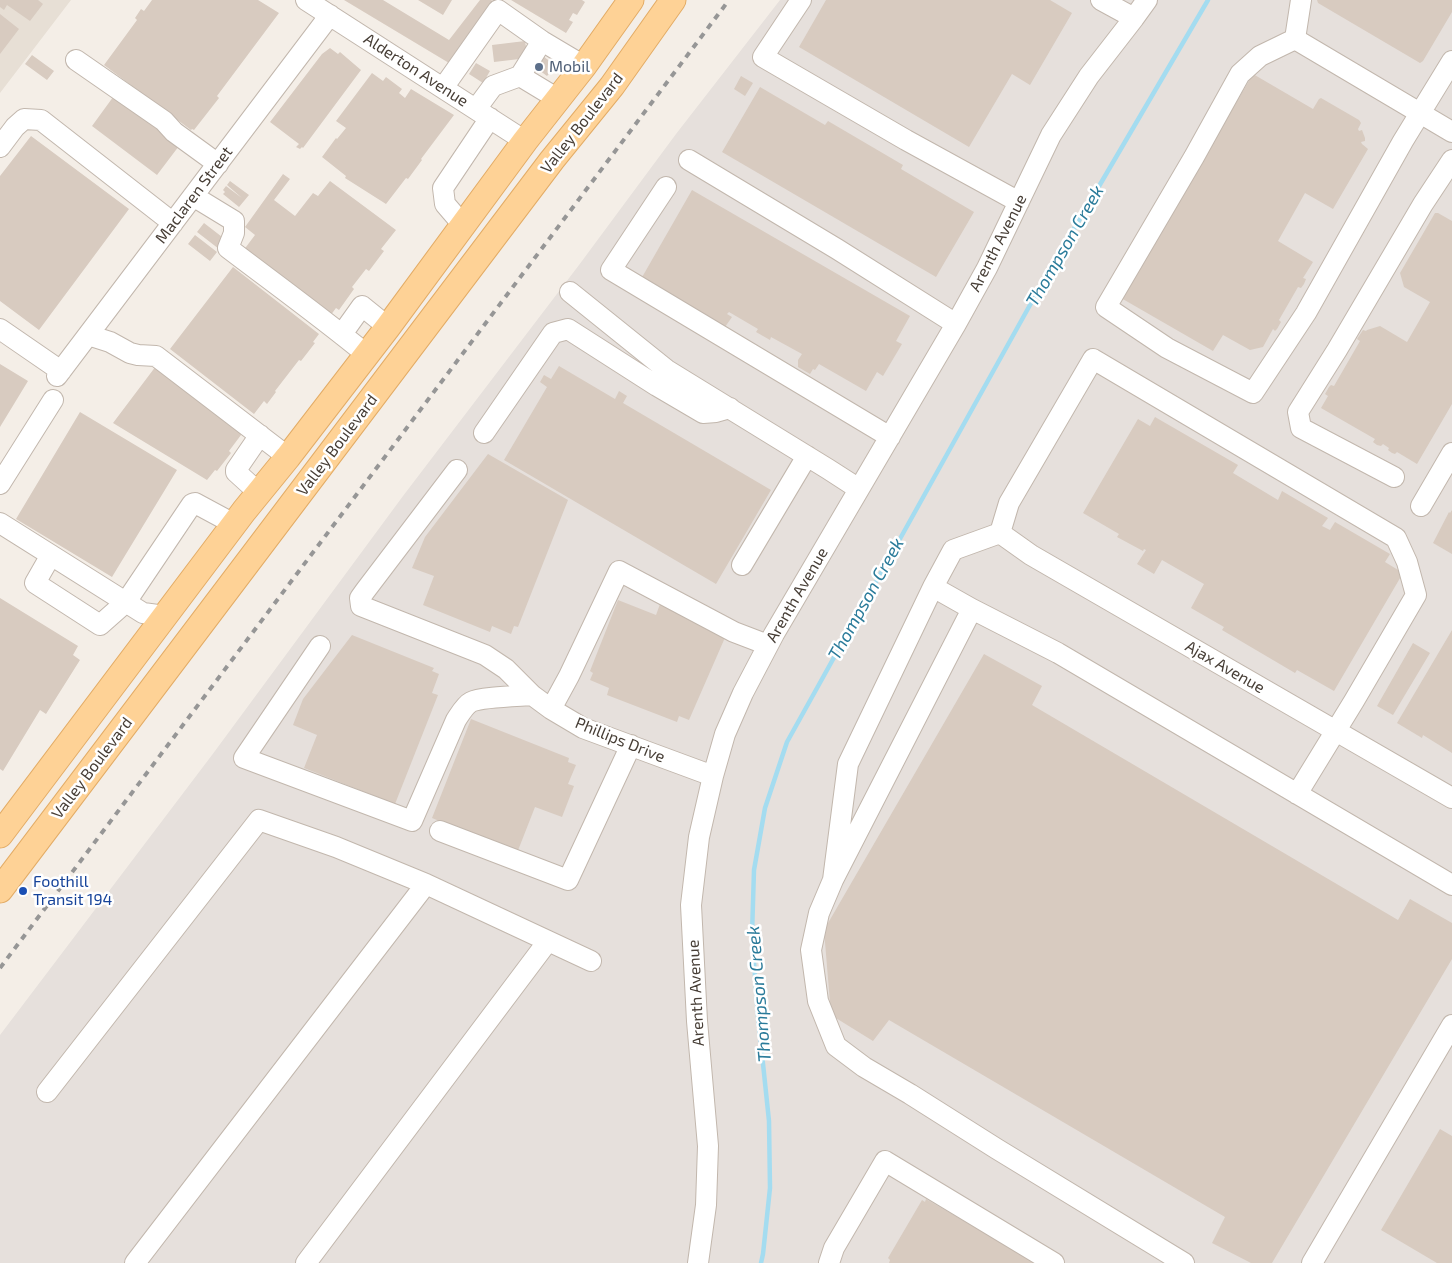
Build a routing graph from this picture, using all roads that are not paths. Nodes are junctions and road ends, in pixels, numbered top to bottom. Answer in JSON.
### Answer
{"nodes":[{"id":1,"x":306,"y":0,"type":"edge"},
{"id":2,"x":631,"y":0,"type":"edge"},
{"id":3,"x":673,"y":0,"type":"edge"},
{"id":4,"x":801,"y":0,"type":"edge"},
{"id":5,"x":1101,"y":0,"type":"edge"},
{"id":6,"x":1146,"y":0,"type":"edge"},
{"id":7,"x":1301,"y":0,"type":"edge"},
{"id":8,"x":330,"y":15,"type":"junction"},
{"id":9,"x":1134,"y":18,"type":"junction"},
{"id":10,"x":1295,"y":39,"type":"junction"},
{"id":11,"x":542,"y":41,"type":"junction"},
{"id":12,"x":76,"y":60,"type":"dead end"},
{"id":13,"x":1452,"y":61,"type":"edge"},
{"id":14,"x":584,"y":66,"type":"junction"},
{"id":15,"x":520,"y":76,"type":"junction"},
{"id":16,"x":443,"y":88,"type":"junction"},
{"id":17,"x":558,"y":99,"type":"junction"},
{"id":18,"x":483,"y":114,"type":"junction"},
{"id":19,"x":1420,"y":114,"type":"junction"},
{"id":20,"x":1452,"y":132,"type":"edge"},
{"id":21,"x":526,"y":141,"type":"junction"},
{"id":22,"x":0,"y":147,"type":"edge"},
{"id":23,"x":552,"y":160,"type":"junction"},
{"id":24,"x":689,"y":160,"type":"dead end"},
{"id":25,"x":1452,"y":160,"type":"edge"},
{"id":26,"x":218,"y":164,"type":"junction"},
{"id":27,"x":666,"y":187,"type":"dead end"},
{"id":28,"x":193,"y":196,"type":"junction"},
{"id":29,"x":1019,"y":202,"type":"junction"},
{"id":30,"x":173,"y":223,"type":"junction"},
{"id":31,"x":463,"y":225,"type":"junction"},
{"id":32,"x":570,"y":292,"type":"dead end"},
{"id":33,"x":956,"y":324,"type":"junction"},
{"id":34,"x":388,"y":327,"type":"junction"},
{"id":35,"x":0,"y":329,"type":"edge"},
{"id":36,"x":342,"y":334,"type":"junction"},
{"id":37,"x":88,"y":335,"type":"junction"},
{"id":38,"x":366,"y":354,"type":"junction"},
{"id":39,"x":53,"y":400,"type":"dead end"},
{"id":40,"x":730,"y":408,"type":"junction"},
{"id":41,"x":484,"y":433,"type":"dead end"},
{"id":42,"x":260,"y":435,"type":"junction"},
{"id":43,"x":890,"y":437,"type":"junction"},
{"id":44,"x":1452,"y":453,"type":"edge"},
{"id":45,"x":807,"y":456,"type":"junction"},
{"id":46,"x":288,"y":458,"type":"junction"},
{"id":47,"x":457,"y":470,"type":"dead end"},
{"id":48,"x":1394,"y":477,"type":"dead end"},
{"id":49,"x":0,"y":484,"type":"edge"},
{"id":50,"x":859,"y":489,"type":"junction"},
{"id":51,"x":259,"y":493,"type":"junction"},
{"id":52,"x":1421,"y":506,"type":"dead end"},
{"id":53,"x":0,"y":523,"type":"edge"},
{"id":54,"x":234,"y":524,"type":"junction"},
{"id":55,"x":1000,"y":533,"type":"junction"},
{"id":56,"x":51,"y":555,"type":"junction"},
{"id":57,"x":742,"y":565,"type":"dead end"},
{"id":58,"x":933,"y":587,"type":"junction"},
{"id":59,"x":126,"y":602,"type":"junction"},
{"id":60,"x":972,"y":609,"type":"junction"},
{"id":61,"x":165,"y":616,"type":"junction"},
{"id":62,"x":768,"y":645,"type":"junction"},
{"id":63,"x":320,"y":646,"type":"dead end"},
{"id":64,"x":532,"y":695,"type":"junction"},
{"id":65,"x":551,"y":709,"type":"junction"},
{"id":66,"x":124,"y":726,"type":"junction"},
{"id":67,"x":1335,"y":731,"type":"junction"},
{"id":68,"x":632,"y":745,"type":"junction"},
{"id":69,"x":713,"y":776,"type":"junction"},
{"id":70,"x":1297,"y":794,"type":"junction"},
{"id":71,"x":1452,"y":798,"type":"edge"},
{"id":72,"x":440,"y":831,"type":"dead end"},
{"id":73,"x":0,"y":835,"type":"edge"},
{"id":74,"x":832,"y":880,"type":"junction"},
{"id":75,"x":3,"y":881,"type":"edge"},
{"id":76,"x":426,"y":884,"type":"junction"},
{"id":77,"x":1452,"y":885,"type":"edge"},
{"id":78,"x":548,"y":941,"type":"junction"},
{"id":79,"x":592,"y":961,"type":"dead end"},
{"id":80,"x":1452,"y":1025,"type":"edge"},
{"id":81,"x":48,"y":1092,"type":"dead end"},
{"id":82,"x":135,"y":1263,"type":"edge"},
{"id":83,"x":306,"y":1263,"type":"edge"},
{"id":84,"x":698,"y":1263,"type":"edge"},
{"id":85,"x":829,"y":1263,"type":"edge"},
{"id":86,"x":1054,"y":1263,"type":"edge"},
{"id":87,"x":1184,"y":1263,"type":"edge"},
{"id":88,"x":1312,"y":1263,"type":"edge"}],
"edges":[{"from":1,"to":8,"type":"street","name":"Alderton Avenue"},
{"from":2,"to":14,"type":"main road","name":"Valley Boulevard"},
{"from":3,"to":23,"type":"main road","name":"Valley Boulevard"},
{"from":4,"to":29,"type":"street"},
{"from":5,"to":9,"type":"street"},
{"from":6,"to":9,"type":"street","name":"Arenth Avenue"},
{"from":7,"to":10,"type":"street"},
{"from":8,"to":16,"type":"street","name":"Alderton Avenue"},
{"from":8,"to":26,"type":"street","name":"Maclaren Street"},
{"from":9,"to":29,"type":"street","name":"Arenth Avenue"},
{"from":10,"to":19,"type":"street"},
{"from":10,"to":19,"type":"street"},
{"from":11,"to":14,"type":"street"},
{"from":11,"to":15,"type":"street"},
{"from":11,"to":16,"type":"street"},
{"from":12,"to":26,"type":"street"},
{"from":13,"to":19,"type":"street"},
{"from":14,"to":17,"type":"main road","name":"Valley Boulevard"},
{"from":15,"to":17,"type":"street"},
{"from":15,"to":18,"type":"street"},
{"from":16,"to":18,"type":"street","name":"Alderton Avenue"},
{"from":17,"to":21,"type":"main road","name":"Valley Boulevard"},
{"from":18,"to":21,"type":"street","name":"Alderton Avenue"},
{"from":18,"to":31,"type":"street"},
{"from":19,"to":20,"type":"street"},
{"from":21,"to":23,"type":"main road"},
{"from":21,"to":31,"type":"main road","name":"Valley Boulevard"},
{"from":22,"to":30,"type":"street"},
{"from":23,"to":66,"type":"main road","name":"Valley Boulevard"},
{"from":24,"to":33,"type":"street"},
{"from":25,"to":48,"type":"street"},
{"from":26,"to":28,"type":"street","name":"Maclaren Street"},
{"from":27,"to":43,"type":"street"},
{"from":28,"to":30,"type":"street","name":"Maclaren Street"},
{"from":28,"to":36,"type":"street"},
{"from":29,"to":33,"type":"street","name":"Arenth Avenue"},
{"from":30,"to":37,"type":"street","name":"Maclaren Street"},
{"from":31,"to":34,"type":"main road","name":"Valley Boulevard"},
{"from":32,"to":40,"type":"street"},
{"from":33,"to":43,"type":"street","name":"Arenth Avenue"},
{"from":34,"to":36,"type":"street"},
{"from":34,"to":38,"type":"main road","name":"Valley Boulevard"},
{"from":35,"to":37,"type":"street","name":"Maclaren Street"},
{"from":36,"to":38,"type":"street"},
{"from":37,"to":42,"type":"street"},
{"from":38,"to":46,"type":"main road","name":"Valley Boulevard"},
{"from":39,"to":49,"type":"street"},
{"from":40,"to":41,"type":"street"},
{"from":40,"to":45,"type":"street"},
{"from":42,"to":46,"type":"street"},
{"from":42,"to":51,"type":"street"},
{"from":43,"to":50,"type":"street","name":"Arenth Avenue"},
{"from":44,"to":52,"type":"street"},
{"from":45,"to":50,"type":"street"},
{"from":45,"to":57,"type":"street"},
{"from":46,"to":51,"type":"main road","name":"Valley Boulevard"},
{"from":47,"to":64,"type":"street","name":"Phillips Drive"},
{"from":50,"to":62,"type":"street","name":"Arenth Avenue"},
{"from":51,"to":54,"type":"main road","name":"Valley Boulevard"},
{"from":53,"to":56,"type":"street"},
{"from":54,"to":59,"type":"street"},
{"from":54,"to":61,"type":"main road","name":"Valley Boulevard"},
{"from":55,"to":58,"type":"street"},
{"from":55,"to":67,"type":"street","name":"Ajax Avenue"},
{"from":55,"to":67,"type":"street"},
{"from":56,"to":59,"type":"street"},
{"from":56,"to":59,"type":"street"},
{"from":58,"to":60,"type":"street"},
{"from":58,"to":74,"type":"street"},
{"from":59,"to":61,"type":"street"},
{"from":60,"to":70,"type":"street"},
{"from":60,"to":74,"type":"street"},
{"from":61,"to":66,"type":"main road"},
{"from":61,"to":73,"type":"main road","name":"Valley Boulevard"},
{"from":62,"to":65,"type":"street"},
{"from":62,"to":69,"type":"street","name":"Arenth Avenue"},
{"from":63,"to":64,"type":"street"},
{"from":64,"to":65,"type":"street","name":"Phillips Drive"},
{"from":65,"to":68,"type":"street","name":"Phillips Drive"},
{"from":66,"to":75,"type":"main road","name":"Valley Boulevard"},
{"from":67,"to":70,"type":"street"},
{"from":67,"to":71,"type":"street","name":"Ajax Avenue"},
{"from":68,"to":69,"type":"street","name":"Phillips Drive"},
{"from":68,"to":72,"type":"street"},
{"from":69,"to":84,"type":"street","name":"Arenth Avenue"},
{"from":70,"to":77,"type":"street"},
{"from":74,"to":87,"type":"street"},
{"from":76,"to":78,"type":"street"},
{"from":76,"to":81,"type":"street"},
{"from":76,"to":82,"type":"street"},
{"from":78,"to":79,"type":"street"},
{"from":78,"to":83,"type":"street"},
{"from":80,"to":88,"type":"street"},
{"from":85,"to":86,"type":"street"}]}
